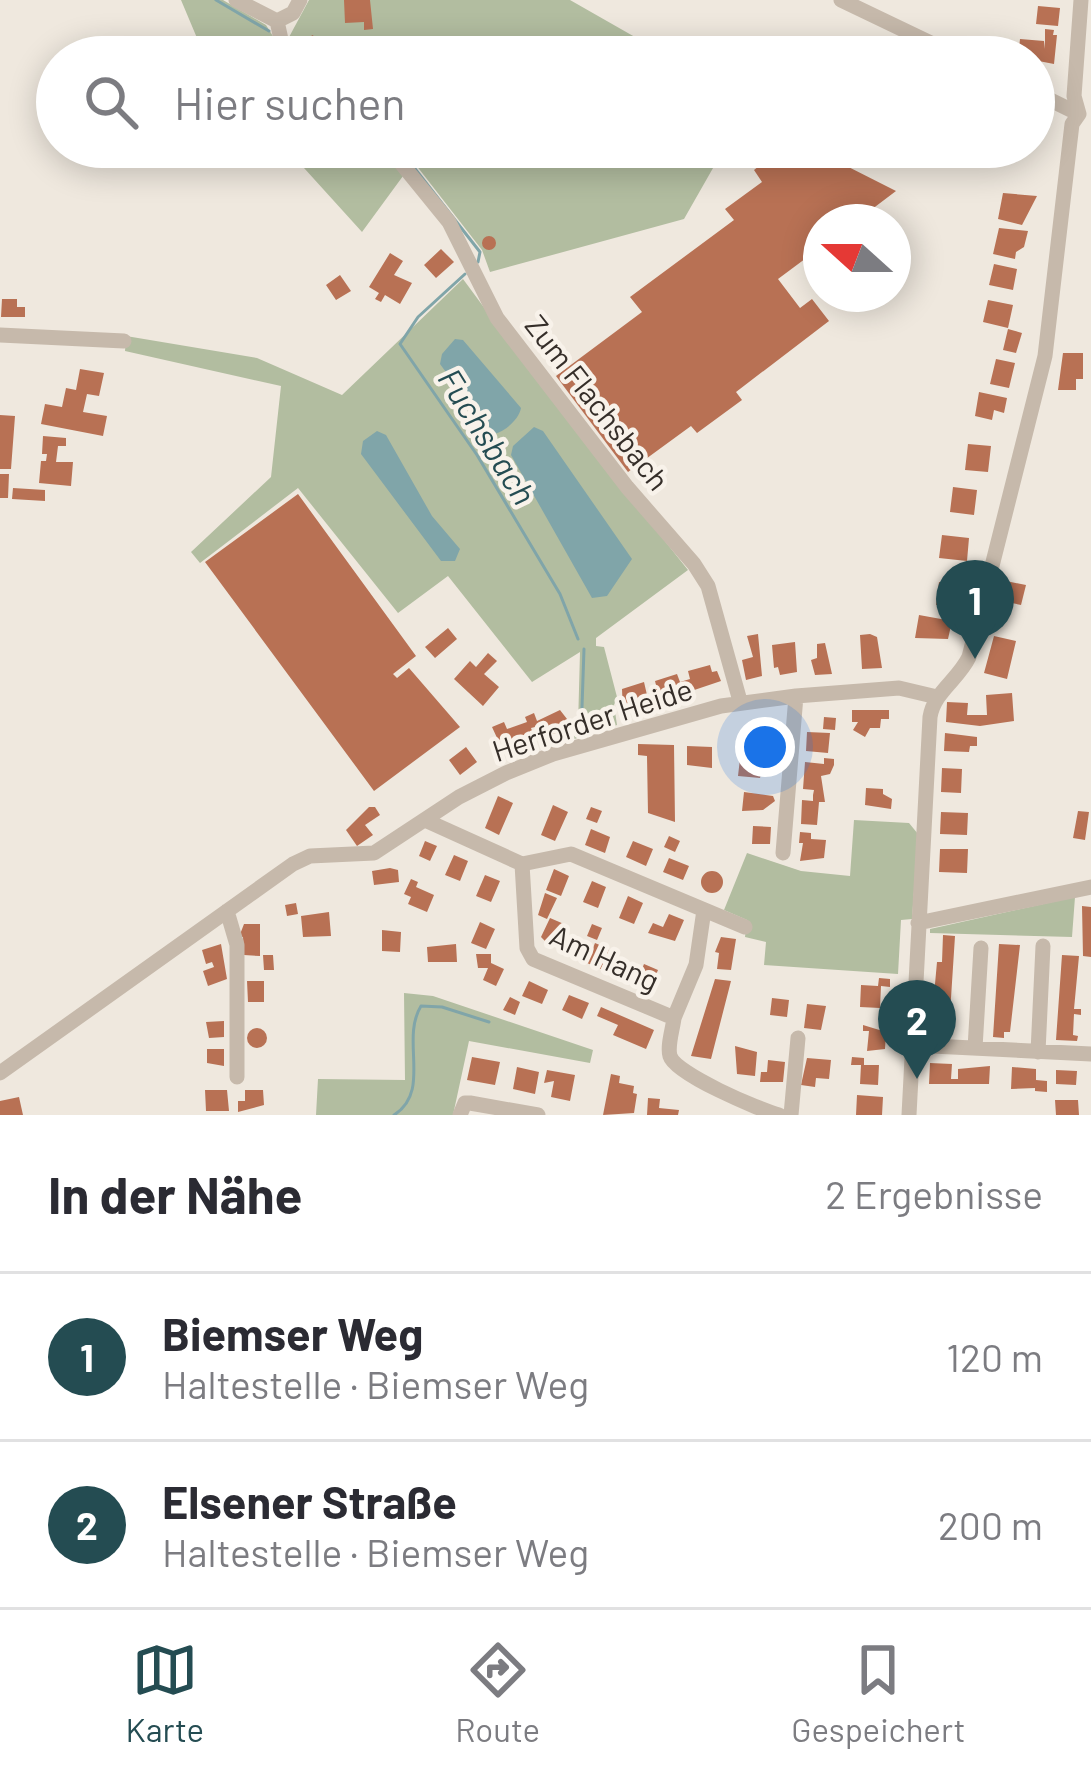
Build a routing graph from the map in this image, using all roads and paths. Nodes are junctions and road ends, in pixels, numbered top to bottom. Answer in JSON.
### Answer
{"nodes":[{"id":1,"x":236,"y":0,"type":"edge"},
{"id":2,"x":300,"y":0,"type":"edge"},
{"id":3,"x":842,"y":0,"type":"edge"},
{"id":4,"x":1082,"y":0,"type":"edge"},
{"id":5,"x":277,"y":21,"type":"junction"},
{"id":6,"x":280,"y":36,"type":"edge"},
{"id":7,"x":917,"y":36,"type":"edge"},
{"id":8,"x":1055,"y":100,"type":"edge"},
{"id":9,"x":1085,"y":112,"type":"edge"},
{"id":10,"x":406,"y":168,"type":"edge"},
{"id":11,"x":0,"y":335,"type":"edge"},
{"id":12,"x":124,"y":341,"type":"dead end"},
{"id":13,"x":796,"y":696,"type":"junction"},
{"id":14,"x":937,"y":697,"type":"junction"},
{"id":15,"x":740,"y":701,"type":"junction"},
{"id":16,"x":449,"y":804,"type":"junction"},
{"id":17,"x":427,"y":821,"type":"junction"},
{"id":18,"x":460,"y":837,"type":"junction"},
{"id":19,"x":783,"y":854,"type":"dead end"},
{"id":20,"x":522,"y":864,"type":"junction"},
{"id":21,"x":1091,"y":887,"type":"edge"},
{"id":22,"x":704,"y":910,"type":"junction"},
{"id":23,"x":227,"y":911,"type":"junction"},
{"id":24,"x":918,"y":923,"type":"junction"},
{"id":25,"x":745,"y":927,"type":"dead end"},
{"id":26,"x":1043,"y":946,"type":"dead end"},
{"id":27,"x":981,"y":948,"type":"dead end"},
{"id":28,"x":674,"y":1018,"type":"junction"},
{"id":29,"x":798,"y":1038,"type":"dead end"},
{"id":30,"x":912,"y":1046,"type":"junction"},
{"id":31,"x":975,"y":1048,"type":"junction"},
{"id":32,"x":1038,"y":1052,"type":"junction"},
{"id":33,"x":1091,"y":1054,"type":"edge"},
{"id":34,"x":0,"y":1073,"type":"edge"},
{"id":35,"x":237,"y":1077,"type":"dead end"},
{"id":36,"x":460,"y":1115,"type":"edge"},
{"id":37,"x":538,"y":1115,"type":"edge"},
{"id":38,"x":779,"y":1115,"type":"edge"},
{"id":39,"x":791,"y":1115,"type":"edge"},
{"id":40,"x":909,"y":1115,"type":"edge"}],
"edges":[{"from":1,"to":5,"type":"street"},
{"from":2,"to":5,"type":"street"},
{"from":3,"to":7,"type":"street"},
{"from":4,"to":9,"type":"street"},
{"from":5,"to":6,"type":"street"},
{"from":8,"to":9,"type":"street"},
{"from":9,"to":14,"type":"street"},
{"from":10,"to":15,"type":"street","name":"Zum Flachsbach"},
{"from":11,"to":12,"type":"street"},
{"from":13,"to":14,"type":"street","name":"Herforder Heide"},
{"from":13,"to":15,"type":"street","name":"Herforder Heide"},
{"from":13,"to":19,"type":"street"},
{"from":14,"to":24,"type":"street"},
{"from":15,"to":16,"type":"street","name":"Herforder Heide"},
{"from":16,"to":17,"type":"street","name":"Herforder Heide"},
{"from":16,"to":18,"type":"street"},
{"from":17,"to":18,"type":"street"},
{"from":17,"to":23,"type":"street","name":"Herforder Heide"},
{"from":18,"to":20,"type":"street"},
{"from":20,"to":22,"type":"street"},
{"from":20,"to":28,"type":"street","name":"Am Hang"},
{"from":21,"to":24,"type":"street"},
{"from":22,"to":25,"type":"street"},
{"from":22,"to":28,"type":"street","name":"Am Hang"},
{"from":23,"to":34,"type":"street","name":"Herforder Heide"},
{"from":23,"to":35,"type":"street"},
{"from":24,"to":30,"type":"street"},
{"from":26,"to":32,"type":"street"},
{"from":27,"to":31,"type":"street"},
{"from":28,"to":38,"type":"street","name":"Am Hang"},
{"from":29,"to":39,"type":"street"},
{"from":30,"to":31,"type":"street"},
{"from":30,"to":40,"type":"street"},
{"from":31,"to":32,"type":"street"},
{"from":32,"to":33,"type":"street"},
{"from":36,"to":37,"type":"street"}]}
